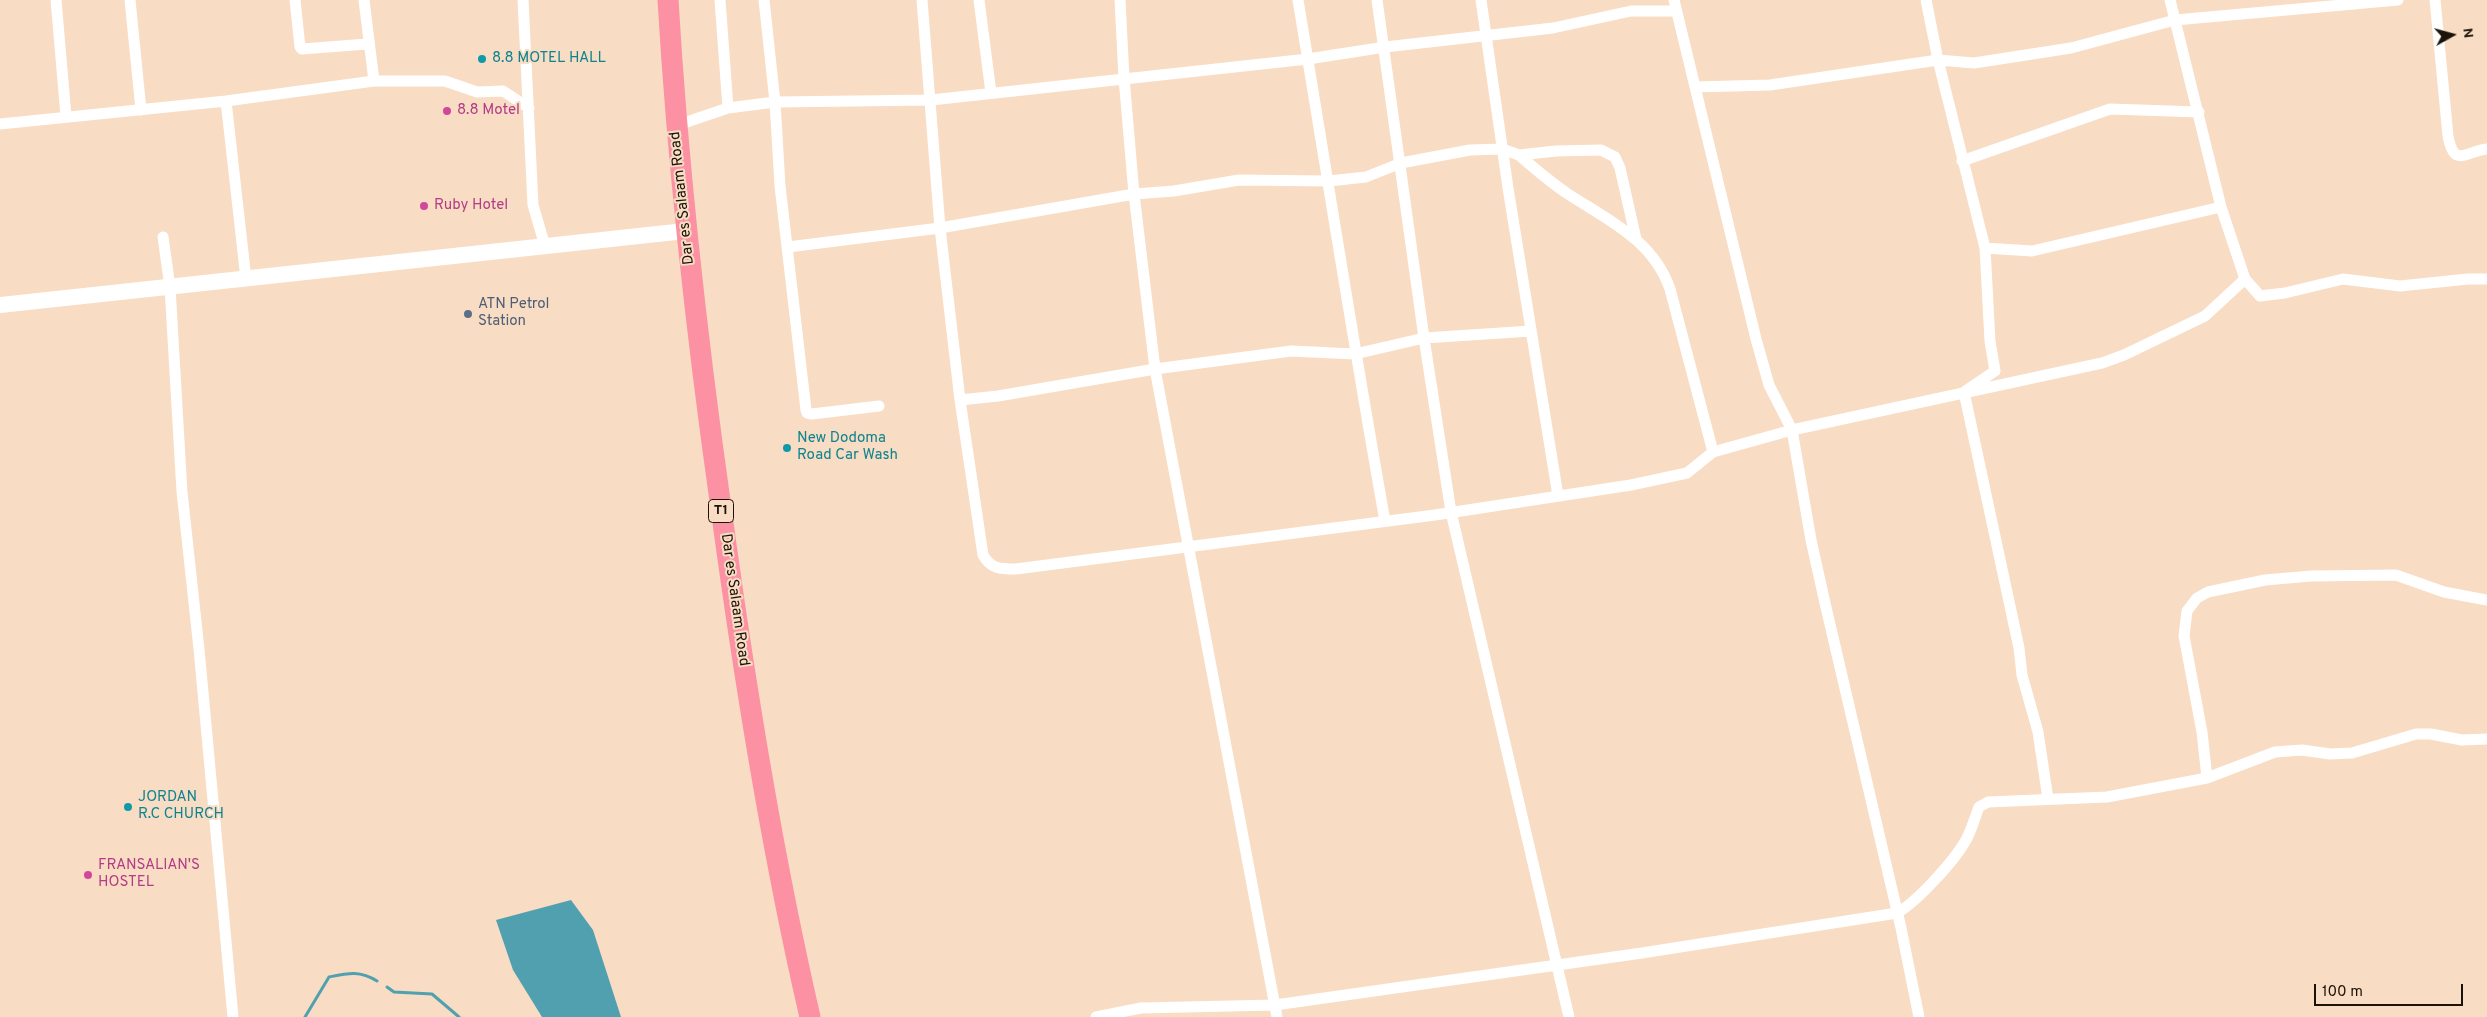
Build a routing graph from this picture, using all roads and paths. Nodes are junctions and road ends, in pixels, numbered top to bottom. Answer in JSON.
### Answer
{"nodes":[{"id":1,"x":56,"y":0,"type":"edge"},
{"id":2,"x":130,"y":0,"type":"edge"},
{"id":3,"x":295,"y":0,"type":"edge"},
{"id":4,"x":364,"y":0,"type":"edge"},
{"id":5,"x":523,"y":0,"type":"edge"},
{"id":6,"x":668,"y":0,"type":"edge"},
{"id":7,"x":720,"y":0,"type":"edge"},
{"id":8,"x":764,"y":0,"type":"edge"},
{"id":9,"x":922,"y":0,"type":"edge"},
{"id":10,"x":980,"y":0,"type":"edge"},
{"id":11,"x":1120,"y":0,"type":"edge"},
{"id":12,"x":1298,"y":0,"type":"edge"},
{"id":13,"x":1377,"y":0,"type":"edge"},
{"id":14,"x":1480,"y":0,"type":"edge"},
{"id":15,"x":1926,"y":0,"type":"edge"},
{"id":16,"x":2170,"y":0,"type":"edge"},
{"id":17,"x":2398,"y":0,"type":"edge"},
{"id":18,"x":2435,"y":0,"type":"edge"},
{"id":19,"x":1675,"y":6,"type":"edge"},
{"id":20,"x":2175,"y":20,"type":"junction"},
{"id":21,"x":1487,"y":34,"type":"junction"},
{"id":22,"x":367,"y":44,"type":"junction"},
{"id":23,"x":1386,"y":47,"type":"junction"},
{"id":24,"x":1308,"y":60,"type":"junction"},
{"id":25,"x":1938,"y":60,"type":"junction"},
{"id":26,"x":1124,"y":78,"type":"junction"},
{"id":27,"x":374,"y":82,"type":"junction"},
{"id":28,"x":1695,"y":87,"type":"junction"},
{"id":29,"x":991,"y":93,"type":"junction"},
{"id":30,"x":931,"y":100,"type":"junction"},
{"id":31,"x":226,"y":101,"type":"junction"},
{"id":32,"x":776,"y":102,"type":"junction"},
{"id":33,"x":529,"y":108,"type":"junction"},
{"id":34,"x":728,"y":108,"type":"junction"},
{"id":35,"x":141,"y":110,"type":"junction"},
{"id":36,"x":2199,"y":112,"type":"junction"},
{"id":37,"x":66,"y":116,"type":"junction"},
{"id":38,"x":0,"y":124,"type":"edge"},
{"id":39,"x":675,"y":126,"type":"junction"},
{"id":40,"x":1502,"y":149,"type":"junction"},
{"id":41,"x":2487,"y":149,"type":"edge"},
{"id":42,"x":1519,"y":155,"type":"junction"},
{"id":43,"x":1962,"y":161,"type":"junction"},
{"id":44,"x":1401,"y":163,"type":"junction"},
{"id":45,"x":1329,"y":181,"type":"junction"},
{"id":46,"x":1134,"y":194,"type":"junction"},
{"id":47,"x":2221,"y":207,"type":"junction"},
{"id":48,"x":940,"y":228,"type":"junction"},
{"id":49,"x":686,"y":231,"type":"junction"},
{"id":50,"x":164,"y":237,"type":"dead end"},
{"id":51,"x":1636,"y":239,"type":"junction"},
{"id":52,"x":545,"y":246,"type":"junction"},
{"id":53,"x":788,"y":247,"type":"junction"},
{"id":54,"x":1985,"y":248,"type":"junction"},
{"id":55,"x":246,"y":278,"type":"junction"},
{"id":56,"x":2245,"y":279,"type":"junction"},
{"id":57,"x":2487,"y":279,"type":"edge"},
{"id":58,"x":170,"y":287,"type":"junction"},
{"id":59,"x":0,"y":305,"type":"edge"},
{"id":60,"x":1531,"y":331,"type":"junction"},
{"id":61,"x":1424,"y":338,"type":"junction"},
{"id":62,"x":1355,"y":354,"type":"junction"},
{"id":63,"x":1155,"y":369,"type":"junction"},
{"id":64,"x":1964,"y":392,"type":"junction"},
{"id":65,"x":960,"y":400,"type":"junction"},
{"id":66,"x":879,"y":406,"type":"dead end"},
{"id":67,"x":1792,"y":430,"type":"junction"},
{"id":68,"x":1713,"y":452,"type":"junction"},
{"id":69,"x":1558,"y":496,"type":"junction"},
{"id":70,"x":1451,"y":512,"type":"junction"},
{"id":71,"x":1385,"y":521,"type":"junction"},
{"id":72,"x":1188,"y":547,"type":"junction"},
{"id":73,"x":2487,"y":600,"type":"edge"},
{"id":74,"x":2487,"y":739,"type":"edge"},
{"id":75,"x":2207,"y":778,"type":"junction"},
{"id":76,"x":2048,"y":799,"type":"junction"},
{"id":77,"x":1896,"y":913,"type":"junction"},
{"id":78,"x":1558,"y":964,"type":"junction"},
{"id":79,"x":1275,"y":1005,"type":"junction"},
{"id":80,"x":232,"y":1017,"type":"edge"},
{"id":81,"x":810,"y":1017,"type":"edge"},
{"id":82,"x":1096,"y":1017,"type":"edge"},
{"id":83,"x":1277,"y":1017,"type":"edge"},
{"id":84,"x":1569,"y":1017,"type":"edge"},
{"id":85,"x":1920,"y":1017,"type":"edge"}],
"edges":[{"from":1,"to":37,"type":"street"},
{"from":2,"to":35,"type":"street"},
{"from":3,"to":22,"type":"street"},
{"from":4,"to":22,"type":"street"},
{"from":5,"to":33,"type":"street"},
{"from":6,"to":39,"type":"highway","name":"Dar es Salaam Road","number":"T1"},
{"from":7,"to":34,"type":"street"},
{"from":8,"to":32,"type":"street"},
{"from":9,"to":30,"type":"street"},
{"from":10,"to":29,"type":"street"},
{"from":11,"to":26,"type":"street"},
{"from":12,"to":24,"type":"street"},
{"from":13,"to":23,"type":"street"},
{"from":14,"to":21,"type":"street"},
{"from":15,"to":25,"type":"street"},
{"from":16,"to":20,"type":"street"},
{"from":17,"to":20,"type":"street"},
{"from":18,"to":41,"type":"street"},
{"from":19,"to":21,"type":"street"},
{"from":19,"to":28,"type":"street"},
{"from":20,"to":25,"type":"street"},
{"from":20,"to":36,"type":"street"},
{"from":21,"to":23,"type":"street"},
{"from":21,"to":40,"type":"street"},
{"from":22,"to":27,"type":"street"},
{"from":23,"to":24,"type":"street"},
{"from":23,"to":44,"type":"street"},
{"from":24,"to":26,"type":"street"},
{"from":24,"to":45,"type":"street"},
{"from":25,"to":28,"type":"street"},
{"from":25,"to":43,"type":"street"},
{"from":26,"to":29,"type":"street"},
{"from":26,"to":46,"type":"street"},
{"from":27,"to":31,"type":"street"},
{"from":27,"to":33,"type":"street"},
{"from":28,"to":67,"type":"street"},
{"from":29,"to":30,"type":"street"},
{"from":30,"to":32,"type":"street"},
{"from":30,"to":48,"type":"street"},
{"from":31,"to":35,"type":"street"},
{"from":31,"to":55,"type":"street"},
{"from":32,"to":34,"type":"street"},
{"from":32,"to":53,"type":"street"},
{"from":33,"to":52,"type":"street"},
{"from":34,"to":39,"type":"street"},
{"from":35,"to":37,"type":"street"},
{"from":36,"to":43,"type":"street"},
{"from":36,"to":47,"type":"street"},
{"from":37,"to":38,"type":"street"},
{"from":39,"to":49,"type":"highway","name":"Dar es Salaam Road","number":"T1"},
{"from":40,"to":42,"type":"street"},
{"from":40,"to":44,"type":"street"},
{"from":40,"to":60,"type":"street"},
{"from":42,"to":51,"type":"street"},
{"from":42,"to":51,"type":"street"},
{"from":43,"to":54,"type":"street"},
{"from":44,"to":45,"type":"street"},
{"from":44,"to":61,"type":"street"},
{"from":45,"to":46,"type":"street"},
{"from":45,"to":62,"type":"street"},
{"from":46,"to":48,"type":"street"},
{"from":46,"to":63,"type":"street"},
{"from":47,"to":54,"type":"street"},
{"from":47,"to":56,"type":"street"},
{"from":48,"to":53,"type":"street"},
{"from":48,"to":65,"type":"street"},
{"from":49,"to":52,"type":"street"},
{"from":49,"to":81,"type":"highway","name":"Dar es Salaam Road","number":"T1"},
{"from":50,"to":58,"type":"street"},
{"from":51,"to":68,"type":"street"},
{"from":52,"to":55,"type":"street"},
{"from":53,"to":66,"type":"street"},
{"from":54,"to":64,"type":"street"},
{"from":55,"to":58,"type":"street"},
{"from":56,"to":57,"type":"street"},
{"from":56,"to":64,"type":"street"},
{"from":58,"to":59,"type":"street"},
{"from":58,"to":80,"type":"street"},
{"from":60,"to":61,"type":"street"},
{"from":60,"to":69,"type":"street"},
{"from":61,"to":62,"type":"street"},
{"from":61,"to":70,"type":"street"},
{"from":62,"to":63,"type":"street"},
{"from":62,"to":71,"type":"street"},
{"from":63,"to":65,"type":"street"},
{"from":63,"to":72,"type":"street"},
{"from":64,"to":67,"type":"street"},
{"from":64,"to":76,"type":"street"},
{"from":65,"to":72,"type":"street"},
{"from":67,"to":68,"type":"street"},
{"from":67,"to":77,"type":"street"},
{"from":68,"to":69,"type":"street"},
{"from":69,"to":70,"type":"street"},
{"from":70,"to":71,"type":"street"},
{"from":70,"to":78,"type":"street"},
{"from":71,"to":72,"type":"street"},
{"from":72,"to":79,"type":"street"},
{"from":73,"to":75,"type":"street"},
{"from":74,"to":75,"type":"street"},
{"from":75,"to":76,"type":"street"},
{"from":76,"to":77,"type":"street"},
{"from":77,"to":78,"type":"street"},
{"from":77,"to":85,"type":"street"},
{"from":78,"to":79,"type":"street"},
{"from":78,"to":84,"type":"street"},
{"from":79,"to":82,"type":"street"},
{"from":79,"to":83,"type":"street"}]}
